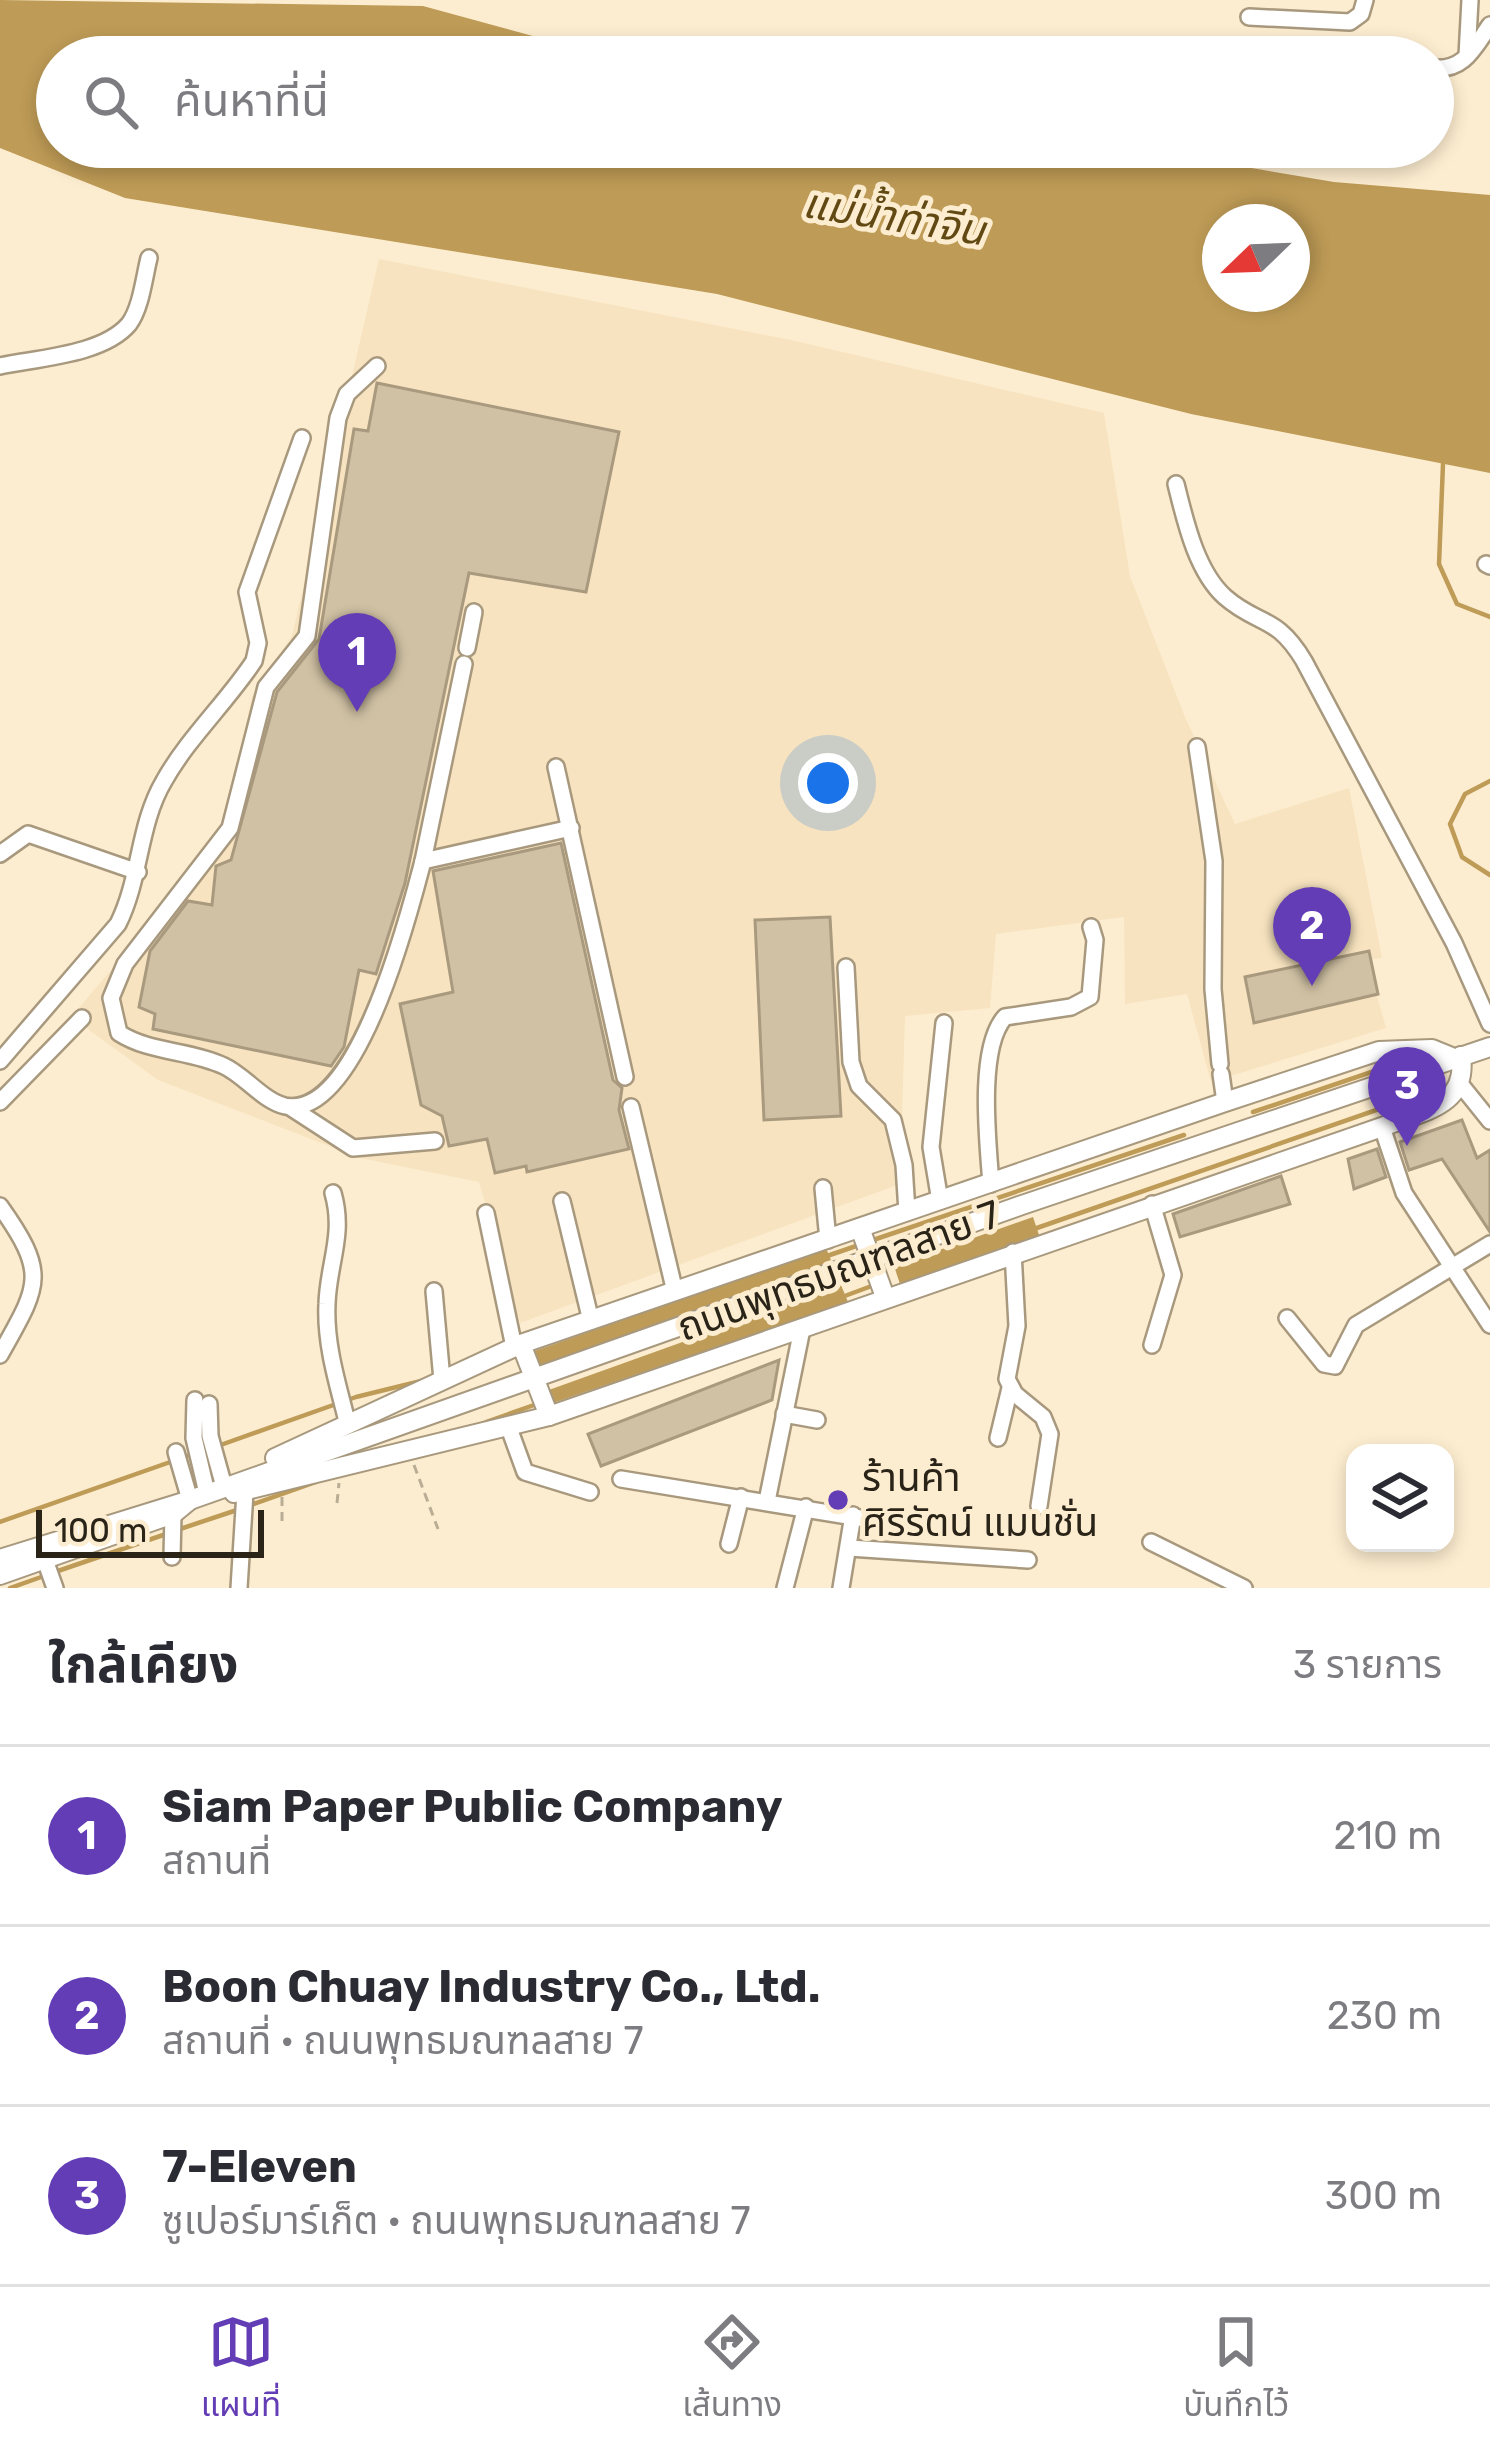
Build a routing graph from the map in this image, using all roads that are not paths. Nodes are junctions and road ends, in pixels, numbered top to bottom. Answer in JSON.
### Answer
{"nodes":[{"id":1,"x":1365,"y":0,"type":"edge"},
{"id":2,"x":1470,"y":0,"type":"edge"},
{"id":3,"x":1249,"y":16,"type":"dead end"},
{"id":4,"x":1490,"y":25,"type":"edge"},
{"id":5,"x":1468,"y":59,"type":"junction"},
{"id":6,"x":1454,"y":66,"type":"edge"},
{"id":7,"x":149,"y":259,"type":"dead end"},
{"id":8,"x":0,"y":366,"type":"edge"},
{"id":9,"x":377,"y":366,"type":"dead end"},
{"id":10,"x":302,"y":438,"type":"dead end"},
{"id":11,"x":1175,"y":484,"type":"dead end"},
{"id":12,"x":475,"y":612,"type":"dead end"},
{"id":13,"x":1197,"y":747,"type":"dead end"},
{"id":14,"x":556,"y":767,"type":"dead end"},
{"id":15,"x":571,"y":828,"type":"junction"},
{"id":16,"x":0,"y":854,"type":"edge"},
{"id":17,"x":423,"y":861,"type":"junction"},
{"id":18,"x":138,"y":872,"type":"junction"},
{"id":19,"x":1091,"y":927,"type":"dead end"},
{"id":20,"x":846,"y":967,"type":"dead end"},
{"id":21,"x":82,"y":1018,"type":"dead end"},
{"id":22,"x":1487,"y":1018,"type":"edge"},
{"id":23,"x":944,"y":1023,"type":"dead end"},
{"id":24,"x":1490,"y":1047,"type":"edge"},
{"id":25,"x":1458,"y":1057,"type":"junction"},
{"id":26,"x":0,"y":1061,"type":"edge"},
{"id":27,"x":625,"y":1077,"type":"dead end"},
{"id":28,"x":1461,"y":1085,"type":"junction"},
{"id":29,"x":0,"y":1102,"type":"edge"},
{"id":30,"x":1217,"y":1104,"type":"junction"},
{"id":31,"x":290,"y":1107,"type":"junction"},
{"id":32,"x":631,"y":1107,"type":"dead end"},
{"id":33,"x":1490,"y":1121,"type":"edge"},
{"id":34,"x":1382,"y":1126,"type":"junction"},
{"id":35,"x":1219,"y":1137,"type":"junction"},
{"id":36,"x":434,"y":1141,"type":"dead end"},
{"id":37,"x":991,"y":1184,"type":"junction"},
{"id":38,"x":824,"y":1188,"type":"dead end"},
{"id":39,"x":333,"y":1193,"type":"dead end"},
{"id":40,"x":562,"y":1201,"type":"dead end"},
{"id":41,"x":940,"y":1202,"type":"junction"},
{"id":42,"x":1153,"y":1204,"type":"junction"},
{"id":43,"x":0,"y":1206,"type":"edge"},
{"id":44,"x":907,"y":1212,"type":"junction"},
{"id":45,"x":486,"y":1213,"type":"dead end"},
{"id":46,"x":860,"y":1228,"type":"junction"},
{"id":47,"x":828,"y":1240,"type":"junction"},
{"id":48,"x":1490,"y":1244,"type":"edge"},
{"id":49,"x":1013,"y":1252,"type":"junction"},
{"id":50,"x":871,"y":1258,"type":"junction"},
{"id":51,"x":1453,"y":1266,"type":"junction"},
{"id":52,"x":434,"y":1291,"type":"dead end"},
{"id":53,"x":675,"y":1292,"type":"junction"},
{"id":54,"x":885,"y":1297,"type":"junction"},
{"id":55,"x":1287,"y":1318,"type":"dead end"},
{"id":56,"x":591,"y":1321,"type":"junction"},
{"id":57,"x":1490,"y":1325,"type":"edge"},
{"id":58,"x":802,"y":1329,"type":"junction"},
{"id":59,"x":1152,"y":1345,"type":"dead end"},
{"id":60,"x":517,"y":1346,"type":"junction"},
{"id":61,"x":0,"y":1355,"type":"edge"},
{"id":62,"x":442,"y":1380,"type":"junction"},
{"id":63,"x":533,"y":1381,"type":"junction"},
{"id":64,"x":1010,"y":1388,"type":"junction"},
{"id":65,"x":202,"y":1402,"type":"dead end"},
{"id":66,"x":784,"y":1414,"type":"junction"},
{"id":67,"x":549,"y":1416,"type":"junction"},
{"id":68,"x":818,"y":1420,"type":"dead end"},
{"id":69,"x":347,"y":1424,"type":"junction"},
{"id":70,"x":509,"y":1427,"type":"junction"},
{"id":71,"x":998,"y":1438,"type":"dead end"},
{"id":72,"x":176,"y":1452,"type":"dead end"},
{"id":73,"x":621,"y":1479,"type":"dead end"},
{"id":74,"x":208,"y":1492,"type":"junction"},
{"id":75,"x":245,"y":1492,"type":"junction"},
{"id":76,"x":590,"y":1492,"type":"dead end"},
{"id":77,"x":741,"y":1497,"type":"junction"},
{"id":78,"x":767,"y":1501,"type":"junction"},
{"id":79,"x":1040,"y":1506,"type":"dead end"},
{"id":80,"x":806,"y":1507,"type":"junction"},
{"id":81,"x":173,"y":1514,"type":"junction"},
{"id":82,"x":853,"y":1515,"type":"junction"},
{"id":83,"x":878,"y":1521,"type":"dead end"},
{"id":84,"x":1151,"y":1542,"type":"dead end"},
{"id":85,"x":729,"y":1544,"type":"dead end"},
{"id":86,"x":849,"y":1548,"type":"junction"},
{"id":87,"x":172,"y":1557,"type":"dead end"},
{"id":88,"x":0,"y":1558,"type":"edge"},
{"id":89,"x":1028,"y":1560,"type":"dead end"},
{"id":90,"x":0,"y":1574,"type":"edge"},
{"id":91,"x":50,"y":1574,"type":"edge"},
{"id":92,"x":239,"y":1588,"type":"edge"},
{"id":93,"x":785,"y":1588,"type":"edge"},
{"id":94,"x":842,"y":1588,"type":"edge"},
{"id":95,"x":1244,"y":1588,"type":"edge"}],
"edges":[{"from":1,"to":3,"type":"street"},
{"from":2,"to":5,"type":"street"},
{"from":4,"to":5,"type":"street"},
{"from":5,"to":6,"type":"street"},
{"from":7,"to":8,"type":"street"},
{"from":9,"to":31,"type":"street"},
{"from":10,"to":18,"type":"street"},
{"from":11,"to":22,"type":"street"},
{"from":12,"to":17,"type":"street"},
{"from":13,"to":30,"type":"street"},
{"from":14,"to":15,"type":"street"},
{"from":15,"to":17,"type":"street"},
{"from":15,"to":27,"type":"street"},
{"from":16,"to":18,"type":"street"},
{"from":17,"to":31,"type":"street"},
{"from":18,"to":26,"type":"street"},
{"from":19,"to":37,"type":"street"},
{"from":20,"to":44,"type":"street"},
{"from":21,"to":29,"type":"street"},
{"from":23,"to":41,"type":"street"},
{"from":24,"to":25,"type":"main road","name":"ถนนพุทธมณฑลสาย 7"},
{"from":25,"to":28,"type":"main road"},
{"from":25,"to":30,"type":"main road"},
{"from":25,"to":35,"type":"main road","name":"ถนนพุทธมณฑลสาย 7"},
{"from":28,"to":33,"type":"street"},
{"from":28,"to":34,"type":"main road"},
{"from":30,"to":35,"type":"main road"},
{"from":30,"to":37,"type":"main road"},
{"from":31,"to":36,"type":"street"},
{"from":32,"to":53,"type":"street"},
{"from":34,"to":42,"type":"main road"},
{"from":34,"to":51,"type":"street"},
{"from":35,"to":50,"type":"main road","name":"ถนนพุทธมณฑลสาย 7"},
{"from":37,"to":41,"type":"main road"},
{"from":38,"to":47,"type":"street"},
{"from":39,"to":69,"type":"street"},
{"from":40,"to":56,"type":"street"},
{"from":41,"to":44,"type":"main road"},
{"from":42,"to":49,"type":"main road"},
{"from":42,"to":59,"type":"street"},
{"from":43,"to":61,"type":"street"},
{"from":44,"to":46,"type":"main road"},
{"from":45,"to":60,"type":"street"},
{"from":46,"to":47,"type":"main road"},
{"from":46,"to":50,"type":"main road"},
{"from":47,"to":53,"type":"main road"},
{"from":48,"to":51,"type":"street"},
{"from":49,"to":54,"type":"main road"},
{"from":49,"to":64,"type":"street"},
{"from":50,"to":54,"type":"main road"},
{"from":50,"to":63,"type":"main road","name":"ถนนพุทธมณฑลสาย 7"},
{"from":51,"to":55,"type":"street"},
{"from":51,"to":57,"type":"street"},
{"from":52,"to":62,"type":"street"},
{"from":53,"to":56,"type":"main road"},
{"from":54,"to":58,"type":"main road"},
{"from":56,"to":60,"type":"main road"},
{"from":58,"to":66,"type":"street"},
{"from":58,"to":67,"type":"main road"},
{"from":60,"to":62,"type":"main road"},
{"from":60,"to":63,"type":"main road"},
{"from":62,"to":69,"type":"main road"},
{"from":63,"to":67,"type":"main road"},
{"from":63,"to":74,"type":"main road","name":"ถนนพุทธมณฑลสาย 7"},
{"from":64,"to":71,"type":"street"},
{"from":64,"to":79,"type":"street"},
{"from":65,"to":74,"type":"street"},
{"from":66,"to":68,"type":"street"},
{"from":66,"to":78,"type":"street"},
{"from":67,"to":70,"type":"main road"},
{"from":69,"to":74,"type":"main road"},
{"from":70,"to":75,"type":"main road"},
{"from":70,"to":76,"type":"street"},
{"from":72,"to":74,"type":"street"},
{"from":73,"to":77,"type":"street"},
{"from":74,"to":75,"type":"main road"},
{"from":74,"to":81,"type":"main road","name":"ถนนพุทธมณฑลสาย 7"},
{"from":74,"to":88,"type":"main road","name":"ถนนพุทธมณฑลสาย 7"},
{"from":75,"to":92,"type":"street"},
{"from":77,"to":78,"type":"street"},
{"from":77,"to":85,"type":"street"},
{"from":78,"to":80,"type":"street"},
{"from":80,"to":82,"type":"street"},
{"from":80,"to":93,"type":"street"},
{"from":81,"to":87,"type":"street"},
{"from":81,"to":91,"type":"main road","name":"ถนนพุทธมณฑลสาย 7"},
{"from":82,"to":83,"type":"street"},
{"from":82,"to":86,"type":"street"},
{"from":84,"to":95,"type":"street"},
{"from":86,"to":89,"type":"street"},
{"from":86,"to":94,"type":"street"},
{"from":90,"to":91,"type":"main road","name":"ถนนพุทธมณฑลสาย 7"}]}
